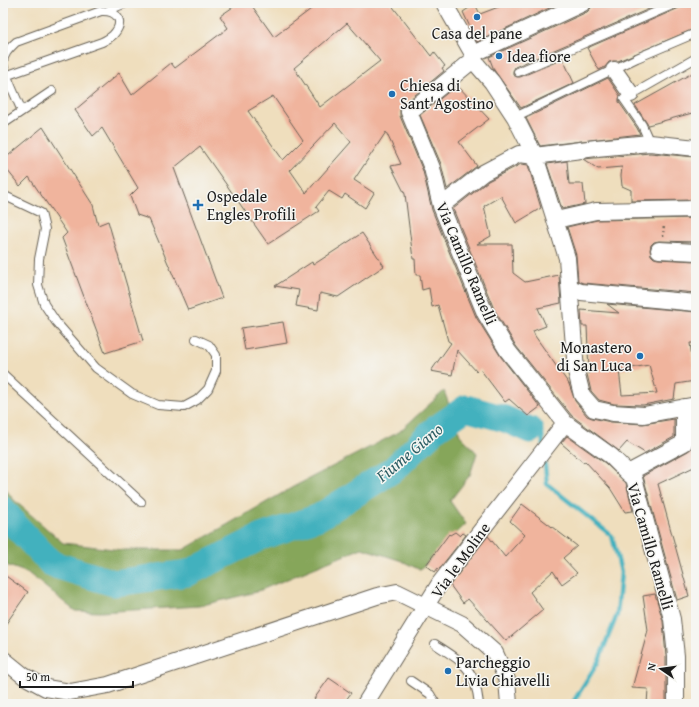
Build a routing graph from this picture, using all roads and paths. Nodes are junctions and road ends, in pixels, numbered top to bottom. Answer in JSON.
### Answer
{"nodes":[{"id":1,"x":126,"y":3,"type":"edge"},
{"id":2,"x":444,"y":3,"type":"edge"},
{"id":3,"x":583,"y":3,"type":"edge"},
{"id":4,"x":677,"y":3,"type":"edge"},
{"id":5,"x":109,"y":10,"type":"junction"},
{"id":6,"x":696,"y":32,"type":"edge"},
{"id":7,"x":473,"y":57,"type":"junction"},
{"id":8,"x":696,"y":58,"type":"edge"},
{"id":9,"x":614,"y":70,"type":"junction"},
{"id":10,"x":518,"y":72,"type":"dead end"},
{"id":11,"x":8,"y":75,"type":"junction"},
{"id":12,"x":52,"y":91,"type":"dead end"},
{"id":13,"x":627,"y":96,"type":"junction"},
{"id":14,"x":22,"y":111,"type":"junction"},
{"id":15,"x":515,"y":116,"type":"junction"},
{"id":16,"x":3,"y":124,"type":"edge"},
{"id":17,"x":650,"y":143,"type":"junction"},
{"id":18,"x":696,"y":148,"type":"edge"},
{"id":19,"x":536,"y":156,"type":"junction"},
{"id":20,"x":3,"y":195,"type":"edge"},
{"id":21,"x":441,"y":206,"type":"junction"},
{"id":22,"x":696,"y":209,"type":"edge"},
{"id":23,"x":665,"y":210,"type":"junction"},
{"id":24,"x":556,"y":220,"type":"junction"},
{"id":25,"x":661,"y":250,"type":"joint"},
{"id":26,"x":696,"y":252,"type":"edge"},
{"id":27,"x":570,"y":288,"type":"junction"},
{"id":28,"x":696,"y":303,"type":"edge"},
{"id":29,"x":196,"y":339,"type":"dead end"},
{"id":30,"x":3,"y":374,"type":"edge"},
{"id":31,"x":690,"y":406,"type":"edge"},
{"id":32,"x":565,"y":423,"type":"junction"},
{"id":33,"x":628,"y":473,"type":"junction"},
{"id":34,"x":141,"y":502,"type":"dead end"},
{"id":35,"x":427,"y":607,"type":"junction"},
{"id":36,"x":435,"y":644,"type":"dead end"},
{"id":37,"x":3,"y":658,"type":"edge"},
{"id":38,"x":411,"y":681,"type":"dead end"},
{"id":39,"x":365,"y":704,"type":"edge"},
{"id":40,"x":436,"y":704,"type":"edge"},
{"id":41,"x":479,"y":704,"type":"edge"},
{"id":42,"x":509,"y":704,"type":"edge"},
{"id":43,"x":676,"y":704,"type":"edge"}],
"edges":[{"from":1,"to":5,"type":"lane"},
{"from":2,"to":7,"type":"street"},
{"from":3,"to":7,"type":"street"},
{"from":4,"to":10,"type":"lane"},
{"from":5,"to":11,"type":"lane"},
{"from":5,"to":11,"type":"lane"},
{"from":6,"to":9,"type":"lane"},
{"from":7,"to":15,"type":"street"},
{"from":7,"to":21,"type":"street","name":"Via Camillo Ramelli"},
{"from":8,"to":13,"type":"lane"},
{"from":9,"to":13,"type":"street"},
{"from":9,"to":15,"type":"lane"},
{"from":11,"to":14,"type":"lane"},
{"from":12,"to":14,"type":"lane"},
{"from":13,"to":17,"type":"lane"},
{"from":14,"to":16,"type":"lane"},
{"from":15,"to":19,"type":"street"},
{"from":17,"to":18,"type":"street"},
{"from":17,"to":19,"type":"street"},
{"from":19,"to":21,"type":"street"},
{"from":19,"to":24,"type":"street"},
{"from":20,"to":29,"type":"lane"},
{"from":21,"to":32,"type":"street","name":"Via Camillo Ramelli"},
{"from":22,"to":23,"type":"street"},
{"from":23,"to":24,"type":"street"},
{"from":23,"to":25,"type":"path"},
{"from":24,"to":27,"type":"street"},
{"from":25,"to":26,"type":"street"},
{"from":27,"to":28,"type":"street"},
{"from":27,"to":31,"type":"street"},
{"from":30,"to":34,"type":"lane"},
{"from":31,"to":33,"type":"street"},
{"from":32,"to":33,"type":"street","name":"Via Camillo Ramelli"},
{"from":32,"to":35,"type":"street","name":"Via le Moline"},
{"from":33,"to":43,"type":"street","name":"Via Camillo Ramelli"},
{"from":35,"to":37,"type":"street"},
{"from":35,"to":39,"type":"street","name":"Via le Moline"},
{"from":35,"to":42,"type":"street"},
{"from":36,"to":41,"type":"lane"},
{"from":38,"to":40,"type":"lane"}]}
